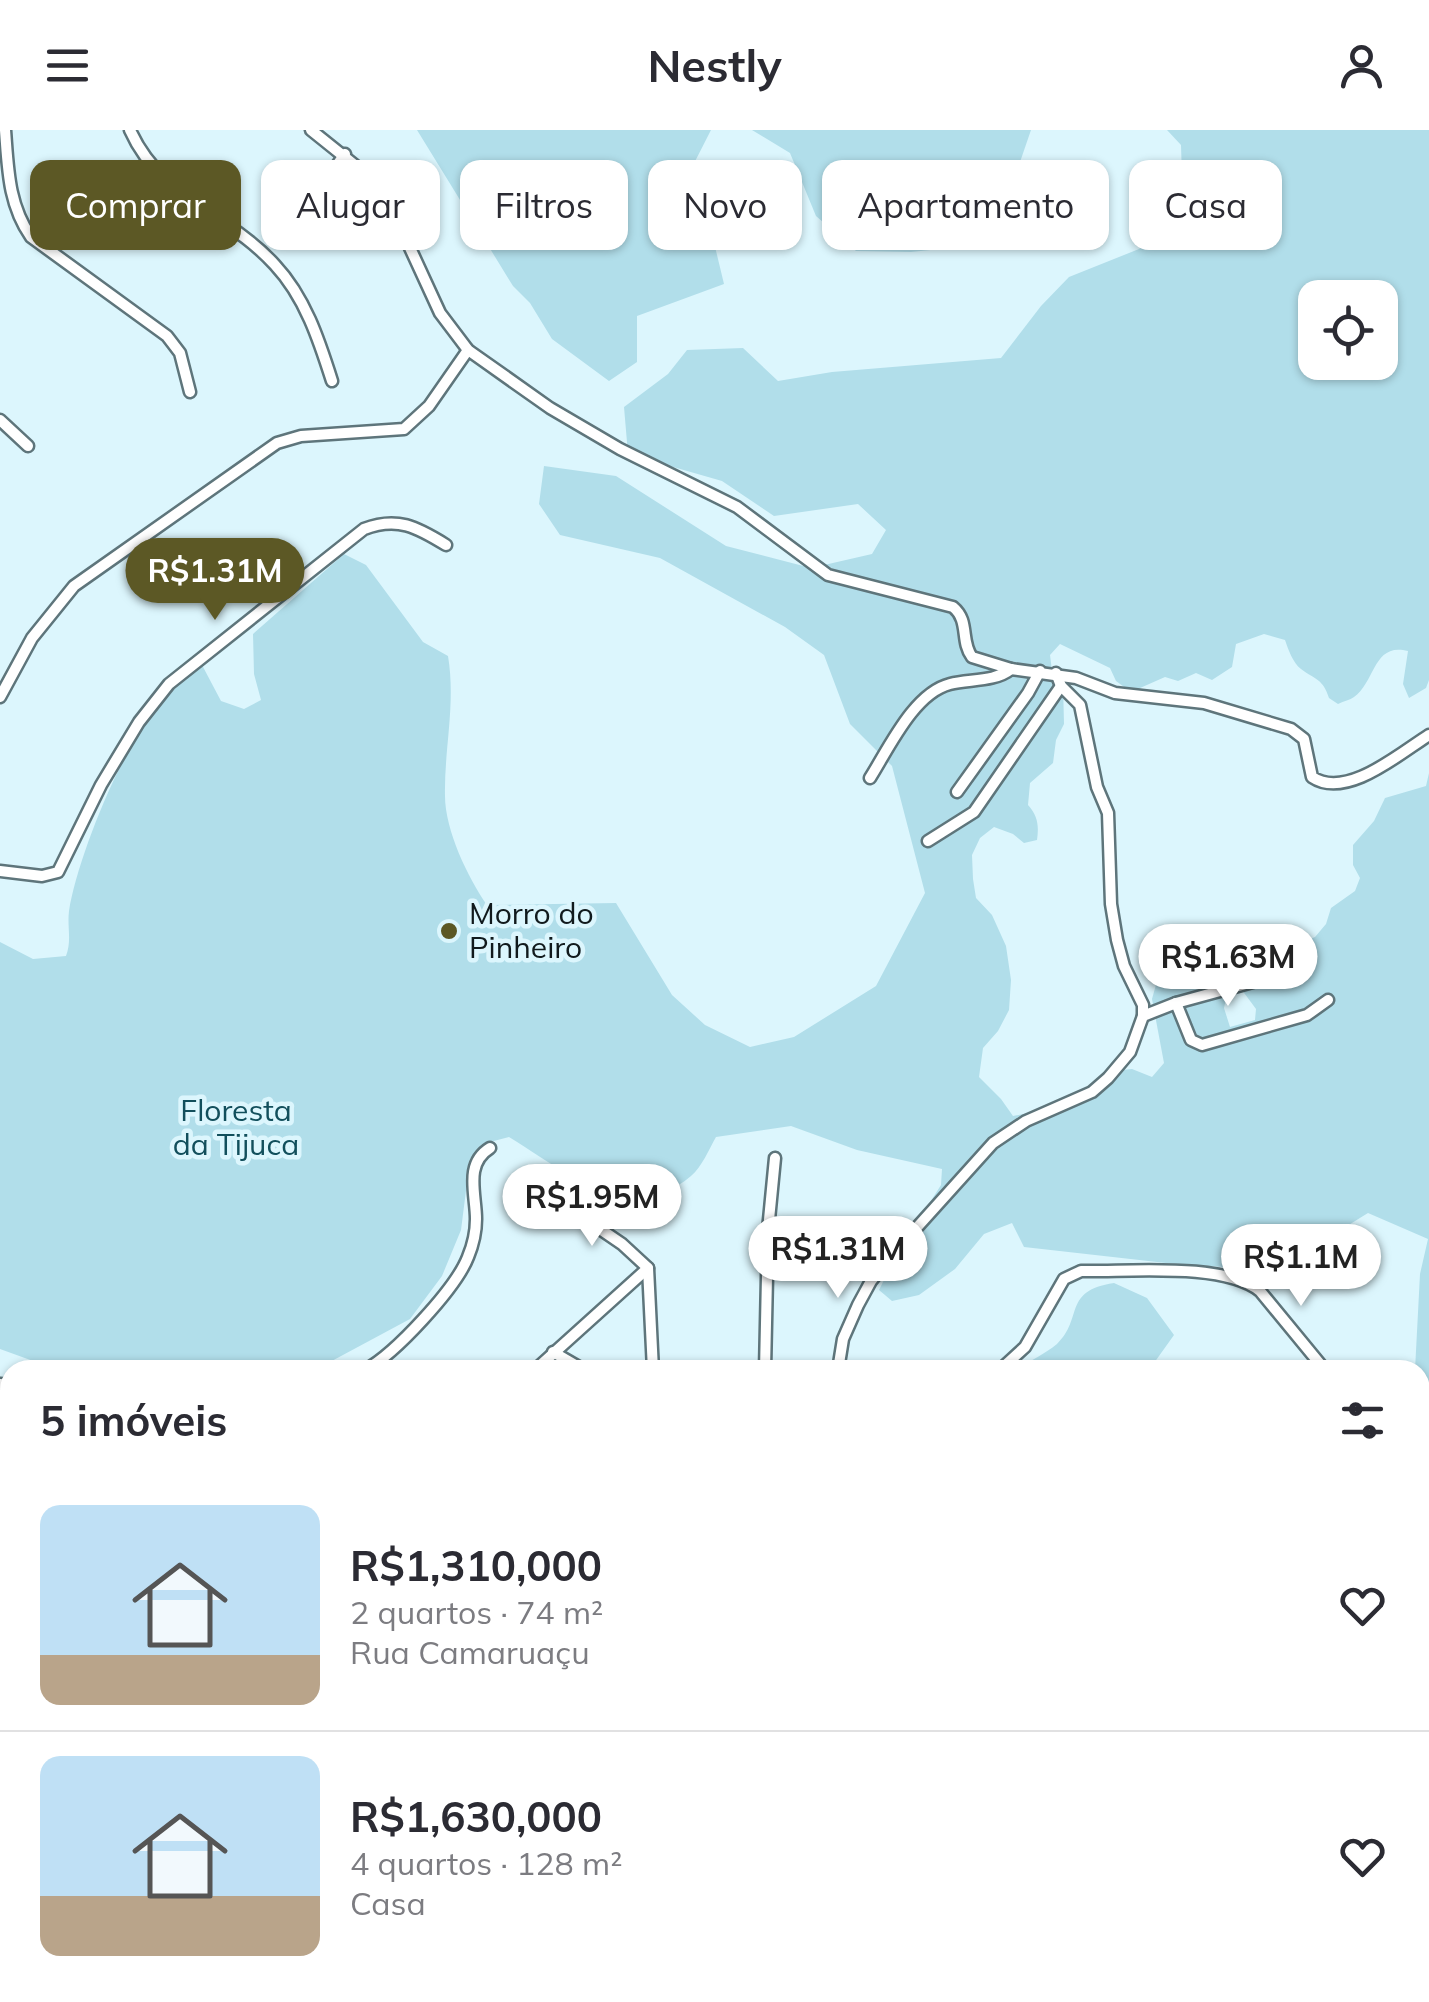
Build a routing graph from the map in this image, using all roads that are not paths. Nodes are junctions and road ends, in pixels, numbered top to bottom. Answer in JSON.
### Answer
{"nodes":[{"id":1,"x":5,"y":130,"type":"edge"},
{"id":2,"x":130,"y":130,"type":"edge"},
{"id":3,"x":311,"y":130,"type":"edge"},
{"id":4,"x":345,"y":154,"type":"junction"},
{"id":5,"x":341,"y":160,"type":"edge"},
{"id":6,"x":468,"y":350,"type":"junction"},
{"id":7,"x":332,"y":382,"type":"dead end"},
{"id":8,"x":190,"y":392,"type":"dead end"},
{"id":9,"x":0,"y":420,"type":"edge"},
{"id":10,"x":28,"y":446,"type":"dead end"},
{"id":11,"x":446,"y":545,"type":"dead end"},
{"id":12,"x":1010,"y":669,"type":"junction"},
{"id":13,"x":1040,"y":671,"type":"junction"},
{"id":14,"x":1056,"y":674,"type":"junction"},
{"id":15,"x":1061,"y":686,"type":"junction"},
{"id":16,"x":0,"y":697,"type":"edge"},
{"id":17,"x":1429,"y":735,"type":"edge"},
{"id":18,"x":870,"y":778,"type":"dead end"},
{"id":19,"x":956,"y":792,"type":"dead end"},
{"id":20,"x":928,"y":841,"type":"dead end"},
{"id":21,"x":0,"y":871,"type":"edge"},
{"id":22,"x":1304,"y":968,"type":"dead end"},
{"id":23,"x":1328,"y":1000,"type":"dead end"},
{"id":24,"x":1176,"y":1003,"type":"junction"},
{"id":25,"x":1143,"y":1016,"type":"junction"},
{"id":26,"x":490,"y":1148,"type":"dead end"},
{"id":27,"x":775,"y":1158,"type":"dead end"},
{"id":28,"x":562,"y":1204,"type":"dead end"},
{"id":29,"x":648,"y":1268,"type":"junction"},
{"id":30,"x":553,"y":1352,"type":"junction"},
{"id":31,"x":380,"y":1360,"type":"edge"},
{"id":32,"x":545,"y":1360,"type":"edge"},
{"id":33,"x":567,"y":1360,"type":"edge"},
{"id":34,"x":653,"y":1360,"type":"edge"},
{"id":35,"x":765,"y":1360,"type":"edge"},
{"id":36,"x":840,"y":1360,"type":"edge"},
{"id":37,"x":1010,"y":1360,"type":"edge"},
{"id":38,"x":1317,"y":1360,"type":"edge"}],
"edges":[{"from":1,"to":8,"type":"street"},
{"from":2,"to":7,"type":"street"},
{"from":3,"to":4,"type":"street"},
{"from":4,"to":5,"type":"street"},
{"from":4,"to":6,"type":"street"},
{"from":6,"to":12,"type":"street"},
{"from":6,"to":16,"type":"street"},
{"from":9,"to":10,"type":"street"},
{"from":11,"to":21,"type":"street"},
{"from":12,"to":13,"type":"street"},
{"from":12,"to":18,"type":"street"},
{"from":13,"to":14,"type":"street"},
{"from":13,"to":19,"type":"street"},
{"from":14,"to":15,"type":"street"},
{"from":14,"to":17,"type":"street"},
{"from":15,"to":20,"type":"street"},
{"from":15,"to":25,"type":"street"},
{"from":22,"to":24,"type":"street"},
{"from":23,"to":24,"type":"street"},
{"from":24,"to":25,"type":"street"},
{"from":25,"to":36,"type":"street"},
{"from":26,"to":31,"type":"street"},
{"from":27,"to":35,"type":"street"},
{"from":28,"to":29,"type":"street"},
{"from":29,"to":30,"type":"street"},
{"from":29,"to":34,"type":"street"},
{"from":30,"to":32,"type":"street"},
{"from":30,"to":33,"type":"street"},
{"from":37,"to":38,"type":"street"}]}
